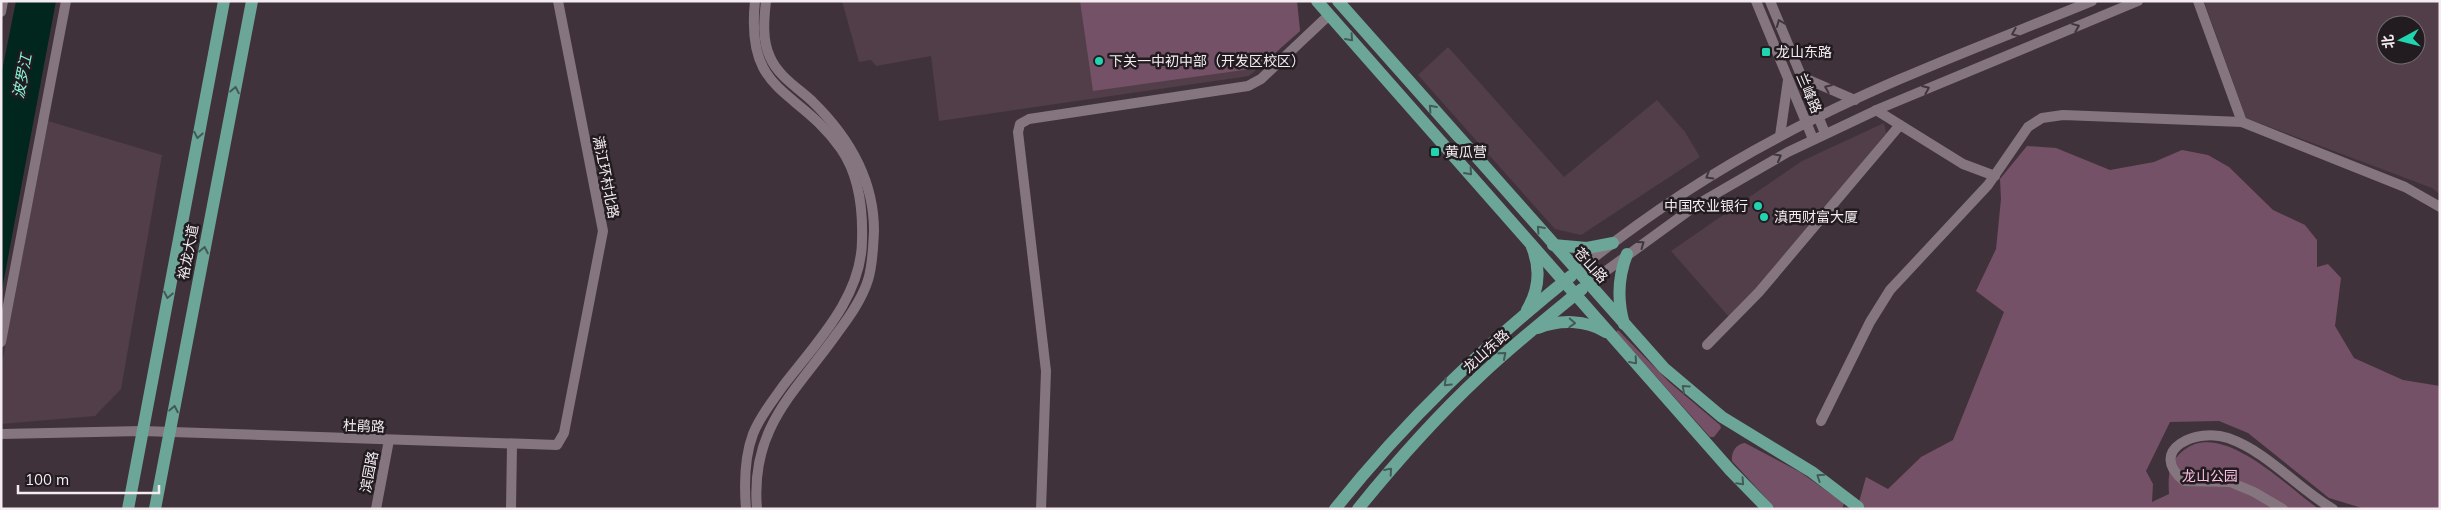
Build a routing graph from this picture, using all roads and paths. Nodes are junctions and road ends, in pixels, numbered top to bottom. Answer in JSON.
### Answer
{"nodes":[{"id":1,"x":3,"y":1,"type":"edge"},
{"id":2,"x":66,"y":1,"type":"edge"},
{"id":3,"x":224,"y":1,"type":"edge"},
{"id":4,"x":252,"y":1,"type":"edge"},
{"id":5,"x":558,"y":1,"type":"edge"},
{"id":6,"x":756,"y":1,"type":"edge"},
{"id":7,"x":766,"y":1,"type":"edge"},
{"id":8,"x":1317,"y":1,"type":"edge"},
{"id":9,"x":1338,"y":1,"type":"edge"},
{"id":10,"x":1756,"y":1,"type":"edge"},
{"id":11,"x":1770,"y":1,"type":"edge"},
{"id":12,"x":2092,"y":1,"type":"edge"},
{"id":13,"x":2138,"y":1,"type":"edge"},
{"id":14,"x":2198,"y":1,"type":"edge"},
{"id":15,"x":1,"y":12,"type":"edge"},
{"id":16,"x":1329,"y":14,"type":"junction"},
{"id":17,"x":1802,"y":77,"type":"junction"},
{"id":18,"x":1788,"y":79,"type":"junction"},
{"id":19,"x":805,"y":95,"type":"junction"},
{"id":20,"x":1855,"y":100,"type":"junction"},
{"id":21,"x":796,"y":104,"type":"junction"},
{"id":22,"x":1876,"y":110,"type":"junction"},
{"id":23,"x":1818,"y":117,"type":"junction"},
{"id":24,"x":1806,"y":122,"type":"junction"},
{"id":25,"x":2242,"y":122,"type":"junction"},
{"id":26,"x":1900,"y":125,"type":"junction"},
{"id":27,"x":1825,"y":133,"type":"junction"},
{"id":28,"x":1780,"y":136,"type":"junction"},
{"id":29,"x":1813,"y":139,"type":"junction"},
{"id":30,"x":1995,"y":176,"type":"junction"},
{"id":31,"x":2440,"y":208,"type":"edge"},
{"id":32,"x":1528,"y":239,"type":"junction"},
{"id":33,"x":1613,"y":243,"type":"junction"},
{"id":34,"x":1553,"y":245,"type":"junction"},
{"id":35,"x":1627,"y":254,"type":"junction"},
{"id":36,"x":1577,"y":271,"type":"junction"},
{"id":37,"x":857,"y":275,"type":"junction"},
{"id":38,"x":868,"y":279,"type":"junction"},
{"id":39,"x":1564,"y":281,"type":"junction"},
{"id":40,"x":1588,"y":284,"type":"junction"},
{"id":41,"x":1576,"y":294,"type":"junction"},
{"id":42,"x":1525,"y":314,"type":"junction"},
{"id":43,"x":1625,"y":326,"type":"junction"},
{"id":44,"x":1532,"y":331,"type":"junction"},
{"id":45,"x":1611,"y":335,"type":"junction"},
{"id":46,"x":1,"y":342,"type":"edge"},
{"id":47,"x":1706,"y":346,"type":"dead end"},
{"id":48,"x":1821,"y":421,"type":"dead end"},
{"id":49,"x":142,"y":432,"type":"junction"},
{"id":50,"x":169,"y":432,"type":"junction"},
{"id":51,"x":1,"y":434,"type":"edge"},
{"id":52,"x":389,"y":440,"type":"junction"},
{"id":53,"x":512,"y":444,"type":"junction"},
{"id":54,"x":557,"y":445,"type":"joint"},
{"id":55,"x":1858,"y":507,"type":"dead end"},
{"id":56,"x":128,"y":509,"type":"edge"},
{"id":57,"x":155,"y":509,"type":"edge"},
{"id":58,"x":376,"y":509,"type":"edge"},
{"id":59,"x":510,"y":509,"type":"edge"},
{"id":60,"x":746,"y":509,"type":"edge"},
{"id":61,"x":757,"y":509,"type":"edge"},
{"id":62,"x":1041,"y":509,"type":"edge"},
{"id":63,"x":1335,"y":509,"type":"edge"},
{"id":64,"x":1358,"y":509,"type":"edge"},
{"id":65,"x":1768,"y":509,"type":"edge"},
{"id":66,"x":2283,"y":509,"type":"edge"},
{"id":67,"x":2333,"y":509,"type":"edge"}],
"edges":[{"from":1,"to":15,"type":"street"},
{"from":2,"to":46,"type":"street"},
{"from":3,"to":49,"type":"main road","name":"裕龙大道","one_way":true},
{"from":50,"to":4,"type":"main road","name":"裕龙大道","one_way":true},
{"from":5,"to":54,"type":"street","name":"满江环村北路"},
{"from":6,"to":21,"type":"street"},
{"from":7,"to":19,"type":"street"},
{"from":8,"to":16,"type":"main road"},
{"from":34,"to":9,"type":"main road","name":"苍山路","one_way":true},
{"from":10,"to":18,"type":"street","name":"兰峰路"},
{"from":17,"to":11,"type":"street","name":"兰峰路","one_way":true},
{"from":12,"to":20,"type":"street","name":"龙山东路","one_way":true},
{"from":22,"to":13,"type":"street","name":"龙山东路","one_way":true},
{"from":14,"to":25,"type":"street"},
{"from":16,"to":32,"type":"main road","one_way":true},
{"from":16,"to":62,"type":"street"},
{"from":20,"to":17,"type":"street","one_way":true},
{"from":17,"to":23,"type":"street","name":"兰峰路"},
{"from":18,"to":24,"type":"street","name":"兰峰路"},
{"from":18,"to":28,"type":"street"},
{"from":19,"to":21,"type":"street"},
{"from":19,"to":38,"type":"street"},
{"from":20,"to":23,"type":"street","name":"龙山东路"},
{"from":21,"to":37,"type":"street"},
{"from":22,"to":26,"type":"street"},
{"from":22,"to":27,"type":"street","name":"龙山东路"},
{"from":23,"to":24,"type":"street","name":"龙山东路"},
{"from":23,"to":27,"type":"street","name":"兰峰路"},
{"from":24,"to":28,"type":"street","name":"龙山东路"},
{"from":24,"to":29,"type":"street","name":"兰峰路"},
{"from":25,"to":30,"type":"street"},
{"from":25,"to":31,"type":"street"},
{"from":26,"to":30,"type":"street"},
{"from":26,"to":47,"type":"street"},
{"from":27,"to":29,"type":"street","name":"龙山东路"},
{"from":28,"to":33,"type":"street","name":"龙山东路","one_way":true},
{"from":35,"to":29,"type":"street","name":"龙山东路","one_way":true},
{"from":30,"to":48,"type":"street"},
{"from":32,"to":39,"type":"main road"},
{"from":32,"to":42,"type":"main road"},
{"from":33,"to":34,"type":"main road"},
{"from":33,"to":36,"type":"street","name":"龙山东路"},
{"from":34,"to":36,"type":"main road","name":"苍山路"},
{"from":35,"to":40,"type":"street","name":"龙山东路"},
{"from":35,"to":43,"type":"main road"},
{"from":36,"to":39,"type":"main road","name":"龙山东路"},
{"from":36,"to":40,"type":"main road","name":"苍山路"},
{"from":37,"to":38,"type":"street"},
{"from":37,"to":60,"type":"street"},
{"from":38,"to":61,"type":"street"},
{"from":39,"to":41,"type":"main road"},
{"from":39,"to":42,"type":"main road","name":"龙山东路"},
{"from":40,"to":41,"type":"main road","name":"龙山东路"},
{"from":40,"to":43,"type":"main road","name":"苍山路"},
{"from":41,"to":44,"type":"main road","name":"龙山东路"},
{"from":41,"to":45,"type":"main road"},
{"from":42,"to":63,"type":"main road","name":"龙山东路","one_way":true},
{"from":55,"to":43,"type":"main road","name":"苍山路","one_way":true},
{"from":44,"to":45,"type":"main road","one_way":true},
{"from":64,"to":44,"type":"main road","name":"龙山东路","one_way":true},
{"from":45,"to":65,"type":"main road","one_way":true},
{"from":49,"to":50,"type":"street","name":"杜鹃路"},
{"from":49,"to":51,"type":"street","name":"杜鹃路"},
{"from":49,"to":56,"type":"main road","name":"裕龙大道"},
{"from":50,"to":52,"type":"street","name":"杜鹃路"},
{"from":50,"to":57,"type":"main road","name":"裕龙大道"},
{"from":52,"to":53,"type":"street","name":"杜鹃路"},
{"from":52,"to":58,"type":"street","name":"滨园路"},
{"from":53,"to":54,"type":"street","name":"杜鹃路"},
{"from":53,"to":59,"type":"street"},
{"from":66,"to":67,"type":"street"}]}
